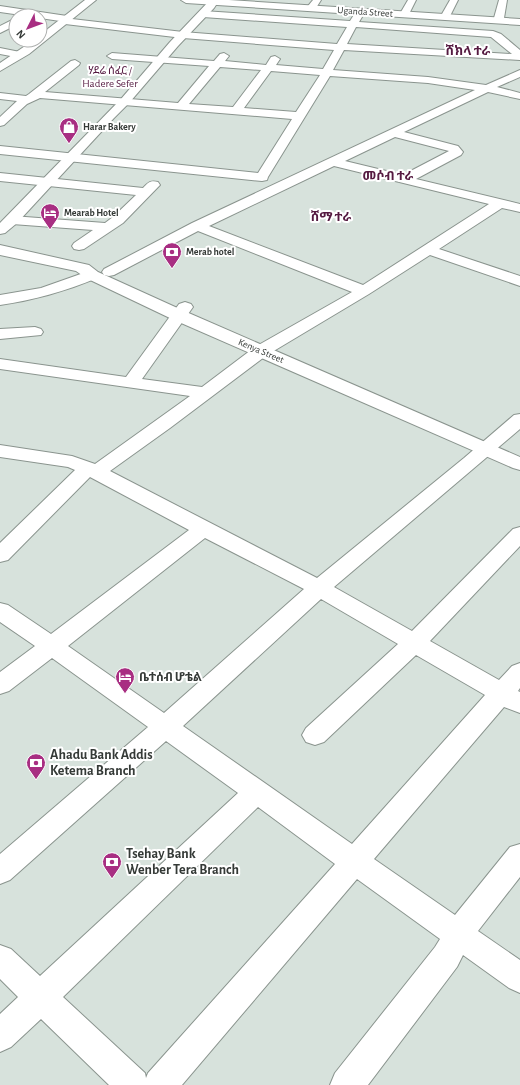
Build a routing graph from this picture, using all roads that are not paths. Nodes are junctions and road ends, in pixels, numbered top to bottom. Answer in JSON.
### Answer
{"nodes":[{"id":1,"x":91,"y":0,"type":"edge"},
{"id":2,"x":186,"y":0,"type":"edge"},
{"id":3,"x":229,"y":0,"type":"edge"},
{"id":4,"x":412,"y":0,"type":"edge"},
{"id":5,"x":454,"y":0,"type":"edge"},
{"id":6,"x":503,"y":0,"type":"edge"},
{"id":7,"x":214,"y":1,"type":"edge"},
{"id":8,"x":314,"y":5,"type":"edge"},
{"id":9,"x":360,"y":12,"type":"junction"},
{"id":10,"x":408,"y":13,"type":"junction"},
{"id":11,"x":203,"y":14,"type":"junction"},
{"id":12,"x":447,"y":14,"type":"junction"},
{"id":13,"x":48,"y":18,"type":"edge"},
{"id":14,"x":255,"y":18,"type":"junction"},
{"id":15,"x":500,"y":19,"type":"junction"},
{"id":16,"x":520,"y":19,"type":"edge"},
{"id":17,"x":66,"y":20,"type":"junction"},
{"id":18,"x":520,"y":22,"type":"edge"},
{"id":19,"x":300,"y":23,"type":"junction"},
{"id":20,"x":351,"y":25,"type":"junction"},
{"id":21,"x":493,"y":34,"type":"junction"},
{"id":22,"x":183,"y":35,"type":"junction"},
{"id":23,"x":238,"y":39,"type":"junction"},
{"id":24,"x":285,"y":44,"type":"junction"},
{"id":25,"x":341,"y":47,"type":"junction"},
{"id":26,"x":391,"y":47,"type":"junction"},
{"id":27,"x":0,"y":51,"type":"edge"},
{"id":28,"x":21,"y":55,"type":"junction"},
{"id":29,"x":112,"y":56,"type":"dead end"},
{"id":30,"x":439,"y":58,"type":"junction"},
{"id":31,"x":518,"y":58,"type":"edge"},
{"id":32,"x":161,"y":60,"type":"junction"},
{"id":33,"x":75,"y":63,"type":"dead end"},
{"id":34,"x":216,"y":64,"type":"junction"},
{"id":35,"x":0,"y":68,"type":"edge"},
{"id":36,"x":268,"y":68,"type":"junction"},
{"id":37,"x":326,"y":73,"type":"junction"},
{"id":38,"x":520,"y":73,"type":"edge"},
{"id":39,"x":376,"y":76,"type":"junction"},
{"id":40,"x":428,"y":80,"type":"junction"},
{"id":41,"x":487,"y":88,"type":"junction"},
{"id":42,"x":0,"y":96,"type":"edge"},
{"id":43,"x":520,"y":96,"type":"edge"},
{"id":44,"x":31,"y":97,"type":"junction"},
{"id":45,"x":125,"y":101,"type":"junction"},
{"id":46,"x":181,"y":106,"type":"junction"},
{"id":47,"x":237,"y":110,"type":"junction"},
{"id":48,"x":300,"y":116,"type":"junction"},
{"id":49,"x":0,"y":123,"type":"edge"},
{"id":50,"x":394,"y":133,"type":"junction"},
{"id":51,"x":0,"y":150,"type":"edge"},
{"id":52,"x":70,"y":157,"type":"junction"},
{"id":53,"x":333,"y":162,"type":"junction"},
{"id":54,"x":168,"y":168,"type":"junction"},
{"id":55,"x":262,"y":176,"type":"junction"},
{"id":56,"x":0,"y":177,"type":"edge"},
{"id":57,"x":404,"y":180,"type":"junction"},
{"id":58,"x":47,"y":182,"type":"junction"},
{"id":59,"x":273,"y":191,"type":"junction"},
{"id":60,"x":146,"y":192,"type":"junction"},
{"id":61,"x":500,"y":203,"type":"junction"},
{"id":62,"x":520,"y":208,"type":"edge"},
{"id":63,"x":12,"y":220,"type":"junction"},
{"id":64,"x":197,"y":226,"type":"junction"},
{"id":65,"x":108,"y":227,"type":"junction"},
{"id":66,"x":0,"y":230,"type":"edge"},
{"id":67,"x":79,"y":246,"type":"dead end"},
{"id":68,"x":0,"y":250,"type":"edge"},
{"id":69,"x":429,"y":250,"type":"junction"},
{"id":70,"x":87,"y":272,"type":"junction"},
{"id":71,"x":109,"y":272,"type":"junction"},
{"id":72,"x":520,"y":281,"type":"edge"},
{"id":73,"x":364,"y":291,"type":"junction"},
{"id":74,"x":0,"y":300,"type":"edge"},
{"id":75,"x":181,"y":311,"type":"junction"},
{"id":76,"x":35,"y":332,"type":"dead end"},
{"id":77,"x":0,"y":334,"type":"edge"},
{"id":78,"x":266,"y":348,"type":"junction"},
{"id":79,"x":3,"y":368,"type":"edge"},
{"id":80,"x":131,"y":382,"type":"junction"},
{"id":81,"x":204,"y":393,"type":"junction"},
{"id":82,"x":520,"y":419,"type":"edge"},
{"id":83,"x":490,"y":444,"type":"junction"},
{"id":84,"x":520,"y":450,"type":"edge"},
{"id":85,"x":0,"y":451,"type":"edge"},
{"id":86,"x":520,"y":464,"type":"edge"},
{"id":87,"x":92,"y":470,"type":"junction"},
{"id":88,"x":204,"y":529,"type":"junction"},
{"id":89,"x":520,"y":534,"type":"edge"},
{"id":90,"x":0,"y":555,"type":"edge"},
{"id":91,"x":319,"y":588,"type":"junction"},
{"id":92,"x":0,"y":611,"type":"edge"},
{"id":93,"x":414,"y":643,"type":"junction"},
{"id":94,"x":52,"y":646,"type":"junction"},
{"id":95,"x":520,"y":672,"type":"edge"},
{"id":96,"x":0,"y":685,"type":"edge"},
{"id":97,"x":511,"y":699,"type":"edge"},
{"id":98,"x":165,"y":727,"type":"junction"},
{"id":99,"x":315,"y":735,"type":"dead end"},
{"id":100,"x":256,"y":792,"type":"junction"},
{"id":101,"x":520,"y":856,"type":"edge"},
{"id":102,"x":355,"y":862,"type":"junction"},
{"id":103,"x":0,"y":871,"type":"edge"},
{"id":104,"x":458,"y":934,"type":"junction"},
{"id":105,"x":0,"y":959,"type":"edge"},
{"id":106,"x":520,"y":978,"type":"edge"},
{"id":107,"x":41,"y":996,"type":"junction"},
{"id":108,"x":0,"y":1036,"type":"edge"},
{"id":109,"x":133,"y":1085,"type":"edge"},
{"id":110,"x":160,"y":1085,"type":"edge"},
{"id":111,"x":347,"y":1085,"type":"edge"}],
"edges":[{"from":1,"to":17,"type":"main road"},
{"from":2,"to":7,"type":"main road","name":"Uganda Street"},
{"from":3,"to":8,"type":"main road","name":"Uganda Street"},
{"from":4,"to":10,"type":"street"},
{"from":5,"to":12,"type":"street"},
{"from":6,"to":15,"type":"street"},
{"from":7,"to":8,"type":"main road","name":"Uganda Street"},
{"from":7,"to":11,"type":"main road"},
{"from":8,"to":9,"type":"main road","name":"Uganda Street"},
{"from":8,"to":10,"type":"main road","name":"Uganda Street"},
{"from":8,"to":19,"type":"street"},
{"from":9,"to":10,"type":"main road","name":"Uganda Street"},
{"from":9,"to":20,"type":"street"},
{"from":10,"to":12,"type":"main road","name":"Uganda Street"},
{"from":10,"to":15,"type":"main road","name":"Uganda Street"},
{"from":10,"to":26,"type":"street"},
{"from":11,"to":14,"type":"street"},
{"from":11,"to":22,"type":"main road"},
{"from":12,"to":15,"type":"main road","name":"Uganda Street"},
{"from":13,"to":17,"type":"street"},
{"from":14,"to":19,"type":"street"},
{"from":14,"to":23,"type":"street"},
{"from":15,"to":16,"type":"main road","name":"Uganda Street"},
{"from":15,"to":18,"type":"main road","name":"Uganda Street"},
{"from":15,"to":21,"type":"street"},
{"from":17,"to":22,"type":"street"},
{"from":17,"to":28,"type":"main road"},
{"from":19,"to":20,"type":"street"},
{"from":20,"to":25,"type":"street"},
{"from":20,"to":26,"type":"street"},
{"from":21,"to":26,"type":"street"},
{"from":21,"to":31,"type":"street"},
{"from":22,"to":23,"type":"street"},
{"from":22,"to":32,"type":"main road"},
{"from":23,"to":24,"type":"street"},
{"from":23,"to":34,"type":"street"},
{"from":24,"to":25,"type":"street"},
{"from":24,"to":36,"type":"street"},
{"from":25,"to":26,"type":"street"},
{"from":25,"to":37,"type":"street"},
{"from":26,"to":30,"type":"street"},
{"from":26,"to":39,"type":"street"},
{"from":27,"to":28,"type":"street"},
{"from":28,"to":35,"type":"main road"},
{"from":29,"to":32,"type":"street"},
{"from":30,"to":31,"type":"street"},
{"from":30,"to":40,"type":"street"},
{"from":32,"to":34,"type":"street"},
{"from":32,"to":45,"type":"main road"},
{"from":33,"to":44,"type":"street"},
{"from":34,"to":36,"type":"street"},
{"from":34,"to":46,"type":"street"},
{"from":36,"to":37,"type":"street"},
{"from":36,"to":47,"type":"street"},
{"from":37,"to":39,"type":"street"},
{"from":37,"to":48,"type":"street"},
{"from":38,"to":41,"type":"street"},
{"from":39,"to":40,"type":"street"},
{"from":40,"to":41,"type":"street"},
{"from":41,"to":43,"type":"street"},
{"from":41,"to":50,"type":"street"},
{"from":42,"to":44,"type":"street"},
{"from":44,"to":45,"type":"street"},
{"from":44,"to":49,"type":"street"},
{"from":45,"to":46,"type":"street"},
{"from":45,"to":52,"type":"main road"},
{"from":46,"to":47,"type":"street"},
{"from":47,"to":48,"type":"street"},
{"from":48,"to":55,"type":"street"},
{"from":50,"to":53,"type":"street"},
{"from":50,"to":57,"type":"street"},
{"from":51,"to":52,"type":"street"},
{"from":52,"to":54,"type":"street"},
{"from":52,"to":58,"type":"main road"},
{"from":53,"to":57,"type":"street"},
{"from":53,"to":59,"type":"street"},
{"from":54,"to":55,"type":"street"},
{"from":54,"to":60,"type":"street"},
{"from":55,"to":59,"type":"street"},
{"from":56,"to":58,"type":"street"},
{"from":57,"to":61,"type":"street"},
{"from":58,"to":60,"type":"street"},
{"from":58,"to":63,"type":"main road"},
{"from":59,"to":64,"type":"street"},
{"from":60,"to":65,"type":"street"},
{"from":61,"to":62,"type":"street"},
{"from":61,"to":69,"type":"street"},
{"from":63,"to":65,"type":"street"},
{"from":63,"to":66,"type":"main road"},
{"from":64,"to":71,"type":"street"},
{"from":64,"to":73,"type":"street"},
{"from":65,"to":67,"type":"street"},
{"from":68,"to":70,"type":"main road","name":"Kenya Street"},
{"from":69,"to":72,"type":"street"},
{"from":69,"to":73,"type":"street"},
{"from":70,"to":71,"type":"main road"},
{"from":70,"to":74,"type":"street"},
{"from":70,"to":75,"type":"main road","name":"Kenya Street"},
{"from":71,"to":75,"type":"main road"},
{"from":73,"to":78,"type":"street"},
{"from":75,"to":78,"type":"main road","name":"Kenya Street"},
{"from":75,"to":80,"type":"street"},
{"from":76,"to":77,"type":"street"},
{"from":78,"to":81,"type":"street"},
{"from":78,"to":83,"type":"main road","name":"Kenya Street"},
{"from":79,"to":80,"type":"street"},
{"from":80,"to":81,"type":"street"},
{"from":81,"to":87,"type":"street"},
{"from":82,"to":83,"type":"street"},
{"from":83,"to":84,"type":"main road"},
{"from":83,"to":86,"type":"main road","name":"Kenya Street"},
{"from":83,"to":91,"type":"street"},
{"from":85,"to":87,"type":"street"},
{"from":87,"to":88,"type":"street"},
{"from":87,"to":90,"type":"street"},
{"from":88,"to":91,"type":"street"},
{"from":88,"to":94,"type":"street"},
{"from":89,"to":93,"type":"street"},
{"from":91,"to":93,"type":"street"},
{"from":91,"to":98,"type":"street"},
{"from":92,"to":94,"type":"street"},
{"from":93,"to":97,"type":"street"},
{"from":93,"to":99,"type":"street"},
{"from":94,"to":96,"type":"street"},
{"from":94,"to":98,"type":"street"},
{"from":95,"to":97,"type":"street"},
{"from":97,"to":102,"type":"street"},
{"from":98,"to":100,"type":"street"},
{"from":98,"to":103,"type":"street"},
{"from":100,"to":102,"type":"street"},
{"from":100,"to":107,"type":"street"},
{"from":101,"to":104,"type":"street"},
{"from":102,"to":104,"type":"street"},
{"from":102,"to":110,"type":"street"},
{"from":104,"to":106,"type":"street"},
{"from":104,"to":111,"type":"street"},
{"from":105,"to":107,"type":"street"},
{"from":107,"to":108,"type":"street"},
{"from":107,"to":109,"type":"street"}]}
